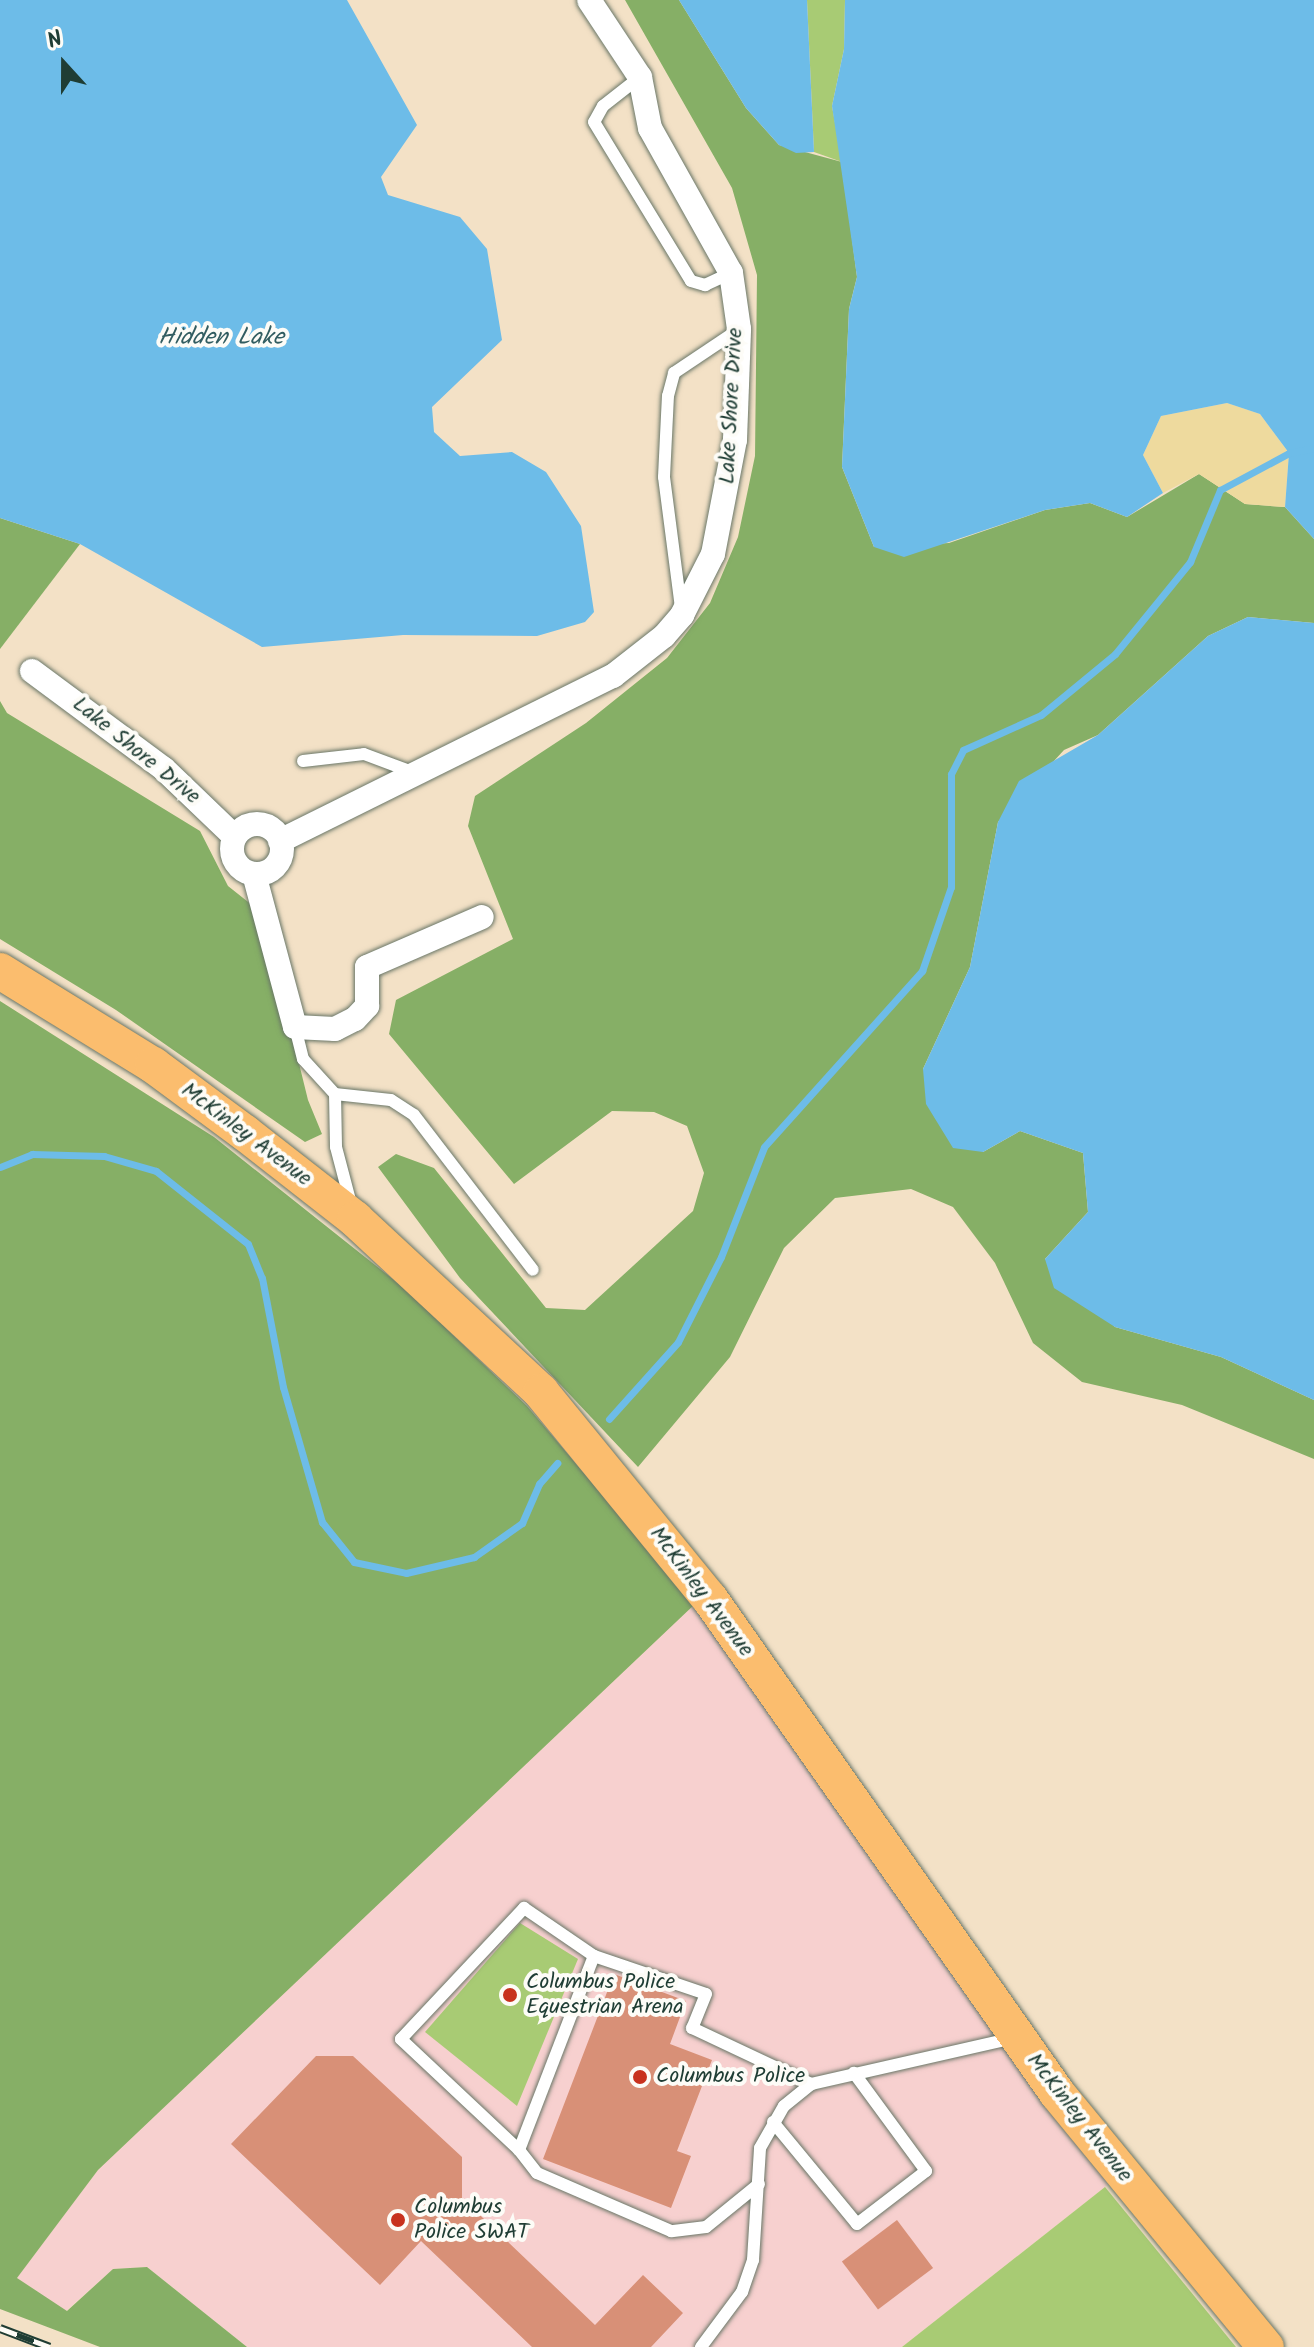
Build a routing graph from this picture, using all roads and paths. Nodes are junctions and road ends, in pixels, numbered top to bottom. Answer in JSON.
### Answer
{"nodes":[{"id":1,"x":589,"y":0,"type":"edge"},
{"id":2,"x":640,"y":77,"type":"junction"},
{"id":3,"x":731,"y":273,"type":"junction"},
{"id":4,"x":739,"y":329,"type":"junction"},
{"id":5,"x":682,"y":615,"type":"junction"},
{"id":6,"x":32,"y":671,"type":"dead end"},
{"id":7,"x":303,"y":761,"type":"dead end"},
{"id":8,"x":415,"y":773,"type":"junction"},
{"id":9,"x":235,"y":837,"type":"junction"},
{"id":10,"x":280,"y":841,"type":"junction"},
{"id":11,"x":254,"y":874,"type":"junction"},
{"id":12,"x":482,"y":917,"type":"dead end"},
{"id":13,"x":0,"y":971,"type":"edge"},
{"id":14,"x":295,"y":1027,"type":"junction"},
{"id":15,"x":335,"y":1094,"type":"junction"},
{"id":16,"x":355,"y":1219,"type":"junction"},
{"id":17,"x":533,"y":1270,"type":"dead end"},
{"id":18,"x":594,"y":1956,"type":"junction"},
{"id":19,"x":1017,"y":2037,"type":"junction"},
{"id":20,"x":854,"y":2073,"type":"junction"},
{"id":21,"x":811,"y":2084,"type":"junction"},
{"id":22,"x":773,"y":2122,"type":"junction"},
{"id":23,"x":519,"y":2150,"type":"junction"},
{"id":24,"x":759,"y":2184,"type":"junction"},
{"id":25,"x":701,"y":2347,"type":"edge"},
{"id":26,"x":1266,"y":2347,"type":"edge"}],
"edges":[{"from":1,"to":2,"type":"street","name":"Lake Shore Drive"},
{"from":2,"to":3,"type":"street","name":"Lake Shore Drive"},
{"from":2,"to":3,"type":"lane"},
{"from":3,"to":4,"type":"street","name":"Lake Shore Drive"},
{"from":4,"to":5,"type":"street","name":"Lake Shore Drive"},
{"from":4,"to":5,"type":"lane"},
{"from":5,"to":8,"type":"street","name":"Lake Shore Drive"},
{"from":6,"to":9,"type":"street","name":"Lake Shore Drive"},
{"from":7,"to":8,"type":"lane"},
{"from":8,"to":10,"type":"street","name":"Lake Shore Drive"},
{"from":9,"to":10,"type":"street"},
{"from":9,"to":11,"type":"street","name":"Lake Shore Drive"},
{"from":10,"to":11,"type":"street"},
{"from":11,"to":14,"type":"street","name":"Lake Shore Drive"},
{"from":12,"to":14,"type":"street"},
{"from":13,"to":16,"type":"main road","name":"McKinley Avenue"},
{"from":14,"to":15,"type":"lane"},
{"from":15,"to":16,"type":"lane"},
{"from":15,"to":17,"type":"lane"},
{"from":16,"to":19,"type":"main road","name":"McKinley Avenue"},
{"from":18,"to":21,"type":"lane"},
{"from":18,"to":23,"type":"lane"},
{"from":18,"to":23,"type":"lane"},
{"from":19,"to":20,"type":"lane"},
{"from":19,"to":26,"type":"main road","name":"McKinley Avenue"},
{"from":20,"to":21,"type":"lane"},
{"from":20,"to":22,"type":"lane"},
{"from":21,"to":22,"type":"lane"},
{"from":22,"to":24,"type":"lane"},
{"from":23,"to":24,"type":"lane"},
{"from":24,"to":25,"type":"lane"}]}
